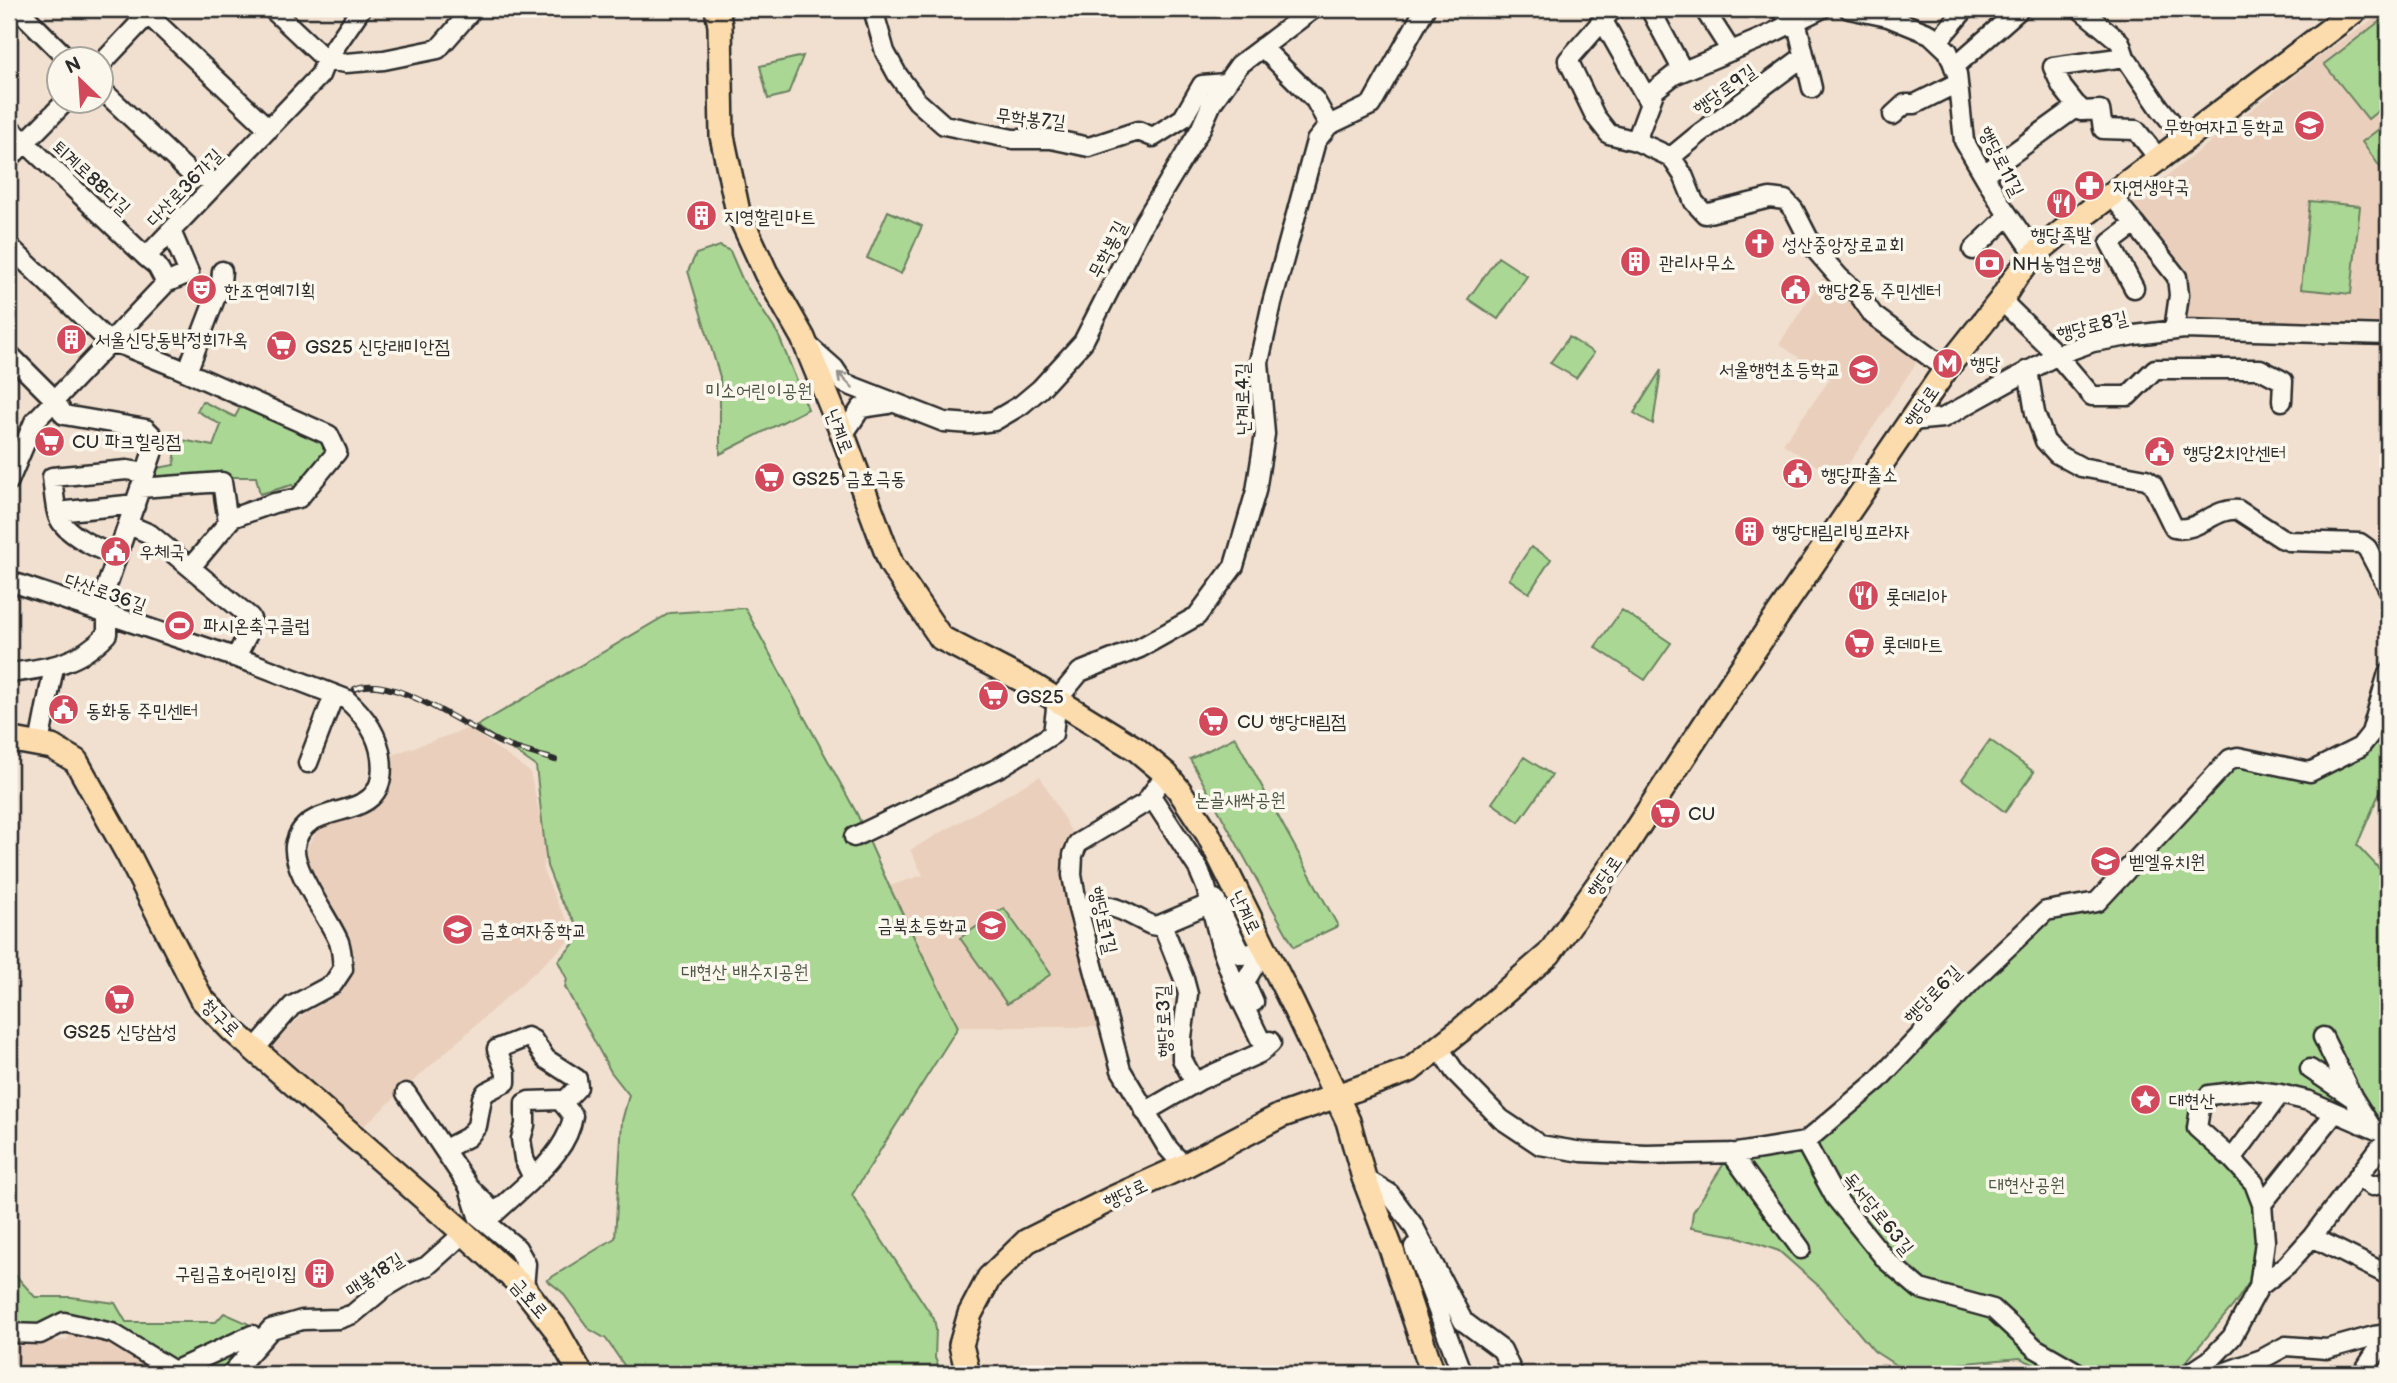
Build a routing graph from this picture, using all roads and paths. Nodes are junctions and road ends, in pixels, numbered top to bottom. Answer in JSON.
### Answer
{"nodes":[{"id":1,"x":18,"y":9,"type":"edge"},
{"id":2,"x":272,"y":9,"type":"edge"},
{"id":3,"x":361,"y":9,"type":"edge"},
{"id":4,"x":473,"y":9,"type":"edge"},
{"id":5,"x":717,"y":9,"type":"edge"},
{"id":6,"x":873,"y":9,"type":"edge"},
{"id":7,"x":1313,"y":9,"type":"edge"},
{"id":8,"x":1425,"y":9,"type":"edge"},
{"id":9,"x":1650,"y":9,"type":"edge"},
{"id":10,"x":1704,"y":9,"type":"edge"},
{"id":11,"x":1780,"y":9,"type":"edge"},
{"id":12,"x":1821,"y":9,"type":"edge"},
{"id":13,"x":1849,"y":9,"type":"edge"},
{"id":14,"x":1965,"y":9,"type":"edge"},
{"id":15,"x":2020,"y":9,"type":"edge"},
{"id":16,"x":2080,"y":9,"type":"edge"},
{"id":17,"x":2357,"y":9,"type":"edge"},
{"id":18,"x":148,"y":10,"type":"edge"},
{"id":19,"x":1609,"y":15,"type":"edge"},
{"id":20,"x":1904,"y":15,"type":"edge"},
{"id":21,"x":1796,"y":20,"type":"junction"},
{"id":22,"x":1938,"y":41,"type":"junction"},
{"id":23,"x":55,"y":46,"type":"edge"},
{"id":24,"x":116,"y":47,"type":"edge"},
{"id":25,"x":1262,"y":47,"type":"junction"},
{"id":26,"x":1731,"y":51,"type":"junction"},
{"id":27,"x":1803,"y":57,"type":"junction"},
{"id":28,"x":2125,"y":57,"type":"junction"},
{"id":29,"x":326,"y":60,"type":"junction"},
{"id":30,"x":1683,"y":71,"type":"junction"},
{"id":31,"x":1956,"y":75,"type":"junction"},
{"id":32,"x":1226,"y":83,"type":"junction"},
{"id":33,"x":1812,"y":88,"type":"dead end"},
{"id":34,"x":116,"y":103,"type":"edge"},
{"id":35,"x":1650,"y":104,"type":"junction"},
{"id":36,"x":2078,"y":106,"type":"junction"},
{"id":37,"x":1893,"y":115,"type":"dead end"},
{"id":38,"x":51,"y":116,"type":"edge"},
{"id":39,"x":1329,"y":125,"type":"junction"},
{"id":40,"x":9,"y":127,"type":"edge"},
{"id":41,"x":269,"y":129,"type":"junction"},
{"id":42,"x":2185,"y":139,"type":"junction"},
{"id":43,"x":1636,"y":141,"type":"junction"},
{"id":44,"x":25,"y":143,"type":"junction"},
{"id":45,"x":1671,"y":158,"type":"junction"},
{"id":46,"x":9,"y":159,"type":"edge"},
{"id":47,"x":2159,"y":159,"type":"junction"},
{"id":48,"x":1984,"y":174,"type":"junction"},
{"id":49,"x":216,"y":183,"type":"junction"},
{"id":50,"x":2111,"y":195,"type":"junction"},
{"id":51,"x":2008,"y":216,"type":"junction"},
{"id":52,"x":2135,"y":224,"type":"junction"},
{"id":53,"x":171,"y":231,"type":"junction"},
{"id":54,"x":9,"y":246,"type":"edge"},
{"id":55,"x":1973,"y":250,"type":"dead end"},
{"id":56,"x":2035,"y":254,"type":"junction"},
{"id":57,"x":146,"y":257,"type":"junction"},
{"id":58,"x":222,"y":271,"type":"dead end"},
{"id":59,"x":166,"y":283,"type":"junction"},
{"id":60,"x":2134,"y":288,"type":"dead end"},
{"id":61,"x":2001,"y":300,"type":"junction"},
{"id":62,"x":2174,"y":330,"type":"junction"},
{"id":63,"x":2388,"y":335,"type":"edge"},
{"id":64,"x":109,"y":342,"type":"junction"},
{"id":65,"x":806,"y":343,"type":"junction"},
{"id":66,"x":9,"y":354,"type":"edge"},
{"id":67,"x":2057,"y":355,"type":"junction"},
{"id":68,"x":1947,"y":369,"type":"junction"},
{"id":69,"x":2028,"y":370,"type":"junction"},
{"id":70,"x":187,"y":372,"type":"junction"},
{"id":71,"x":54,"y":399,"type":"junction"},
{"id":72,"x":2282,"y":401,"type":"dead end"},
{"id":73,"x":892,"y":404,"type":"junction"},
{"id":74,"x":1910,"y":421,"type":"junction"},
{"id":75,"x":843,"y":435,"type":"junction"},
{"id":76,"x":9,"y":481,"type":"edge"},
{"id":77,"x":140,"y":489,"type":"junction"},
{"id":78,"x":60,"y":518,"type":"junction"},
{"id":79,"x":228,"y":522,"type":"junction"},
{"id":80,"x":129,"y":525,"type":"junction"},
{"id":81,"x":117,"y":556,"type":"junction"},
{"id":82,"x":191,"y":567,"type":"junction"},
{"id":83,"x":2386,"y":579,"type":"edge"},
{"id":84,"x":9,"y":581,"type":"edge"},
{"id":85,"x":107,"y":614,"type":"junction"},
{"id":86,"x":236,"y":657,"type":"junction"},
{"id":87,"x":54,"y":667,"type":"junction"},
{"id":88,"x":9,"y":673,"type":"edge"},
{"id":89,"x":2388,"y":673,"type":"edge"},
{"id":90,"x":334,"y":695,"type":"junction"},
{"id":91,"x":1057,"y":700,"type":"junction"},
{"id":92,"x":9,"y":743,"type":"edge"},
{"id":93,"x":39,"y":744,"type":"junction"},
{"id":94,"x":308,"y":762,"type":"dead end"},
{"id":95,"x":1166,"y":774,"type":"junction"},
{"id":96,"x":1151,"y":796,"type":"junction"},
{"id":97,"x":854,"y":837,"type":"dead end"},
{"id":98,"x":1208,"y":896,"type":"junction"},
{"id":99,"x":1078,"y":909,"type":"junction"},
{"id":100,"x":1162,"y":924,"type":"junction"},
{"id":101,"x":1265,"y":950,"type":"junction"},
{"id":102,"x":2323,"y":1037,"type":"dead end"},
{"id":103,"x":1438,"y":1048,"type":"junction"},
{"id":104,"x":256,"y":1049,"type":"junction"},
{"id":105,"x":1265,"y":1049,"type":"junction"},
{"id":106,"x":2309,"y":1069,"type":"dead end"},
{"id":107,"x":1195,"y":1083,"type":"junction"},
{"id":108,"x":406,"y":1093,"type":"dead end"},
{"id":109,"x":2280,"y":1094,"type":"junction"},
{"id":110,"x":1336,"y":1096,"type":"junction"},
{"id":111,"x":2353,"y":1098,"type":"junction"},
{"id":112,"x":562,"y":1101,"type":"junction"},
{"id":113,"x":1145,"y":1112,"type":"junction"},
{"id":114,"x":2334,"y":1114,"type":"junction"},
{"id":115,"x":2383,"y":1134,"type":"edge"},
{"id":116,"x":1805,"y":1142,"type":"junction"},
{"id":117,"x":445,"y":1149,"type":"junction"},
{"id":118,"x":1731,"y":1153,"type":"junction"},
{"id":119,"x":2232,"y":1159,"type":"junction"},
{"id":120,"x":1184,"y":1166,"type":"junction"},
{"id":121,"x":2357,"y":1177,"type":"junction"},
{"id":122,"x":533,"y":1178,"type":"junction"},
{"id":123,"x":1364,"y":1178,"type":"junction"},
{"id":124,"x":2388,"y":1182,"type":"edge"},
{"id":125,"x":469,"y":1187,"type":"junction"},
{"id":126,"x":1389,"y":1193,"type":"junction"},
{"id":127,"x":2262,"y":1204,"type":"junction"},
{"id":128,"x":464,"y":1233,"type":"junction"},
{"id":129,"x":2312,"y":1237,"type":"junction"},
{"id":130,"x":1801,"y":1249,"type":"dead end"},
{"id":131,"x":2388,"y":1275,"type":"edge"},
{"id":132,"x":2259,"y":1287,"type":"junction"},
{"id":133,"x":524,"y":1288,"type":"junction"},
{"id":134,"x":9,"y":1333,"type":"edge"},
{"id":135,"x":2388,"y":1334,"type":"edge"},
{"id":136,"x":258,"y":1342,"type":"junction"},
{"id":137,"x":2219,"y":1369,"type":"edge"},
{"id":138,"x":231,"y":1374,"type":"edge"},
{"id":139,"x":581,"y":1374,"type":"edge"},
{"id":140,"x":968,"y":1374,"type":"edge"},
{"id":141,"x":1433,"y":1374,"type":"edge"},
{"id":142,"x":1462,"y":1374,"type":"edge"},
{"id":143,"x":1513,"y":1374,"type":"edge"},
{"id":144,"x":2080,"y":1374,"type":"edge"},
{"id":145,"x":2189,"y":1374,"type":"edge"},
{"id":146,"x":2362,"y":1374,"type":"edge"}],
"edges":[{"from":1,"to":23,"type":"street"},
{"from":2,"to":29,"type":"street"},
{"from":3,"to":29,"type":"street","name":"다산로36가길"},
{"from":4,"to":29,"type":"street"},
{"from":5,"to":65,"type":"main road","name":"난계로"},
{"from":6,"to":32,"type":"street","name":"무학봉7길"},
{"from":7,"to":25,"type":"street","name":"무학봉길"},
{"from":8,"to":39,"type":"street"},
{"from":9,"to":30,"type":"street"},
{"from":10,"to":26,"type":"street"},
{"from":11,"to":21,"type":"street"},
{"from":12,"to":21,"type":"street"},
{"from":13,"to":20,"type":"street"},
{"from":14,"to":22,"type":"street"},
{"from":15,"to":31,"type":"street"},
{"from":16,"to":28,"type":"street"},
{"from":17,"to":42,"type":"main road","name":"행당로"},
{"from":18,"to":24,"type":"street"},
{"from":18,"to":41,"type":"street"},
{"from":19,"to":35,"type":"street"},
{"from":19,"to":43,"type":"street"},
{"from":20,"to":22,"type":"street"},
{"from":21,"to":26,"type":"street"},
{"from":21,"to":27,"type":"street"},
{"from":22,"to":31,"type":"street","name":"행당로11길"},
{"from":25,"to":32,"type":"street","name":"무학봉길"},
{"from":25,"to":39,"type":"street"},
{"from":26,"to":30,"type":"street"},
{"from":27,"to":33,"type":"street"},
{"from":27,"to":45,"type":"street","name":"행당로9길"},
{"from":28,"to":36,"type":"street"},
{"from":28,"to":42,"type":"street"},
{"from":29,"to":41,"type":"street","name":"다산로36가길"},
{"from":30,"to":35,"type":"street"},
{"from":31,"to":37,"type":"street"},
{"from":31,"to":48,"type":"street","name":"행당로11길"},
{"from":32,"to":73,"type":"street","name":"무학봉길"},
{"from":34,"to":49,"type":"street"},
{"from":35,"to":43,"type":"street"},
{"from":36,"to":47,"type":"street"},
{"from":36,"to":48,"type":"street"},
{"from":38,"to":44,"type":"street"},
{"from":39,"to":91,"type":"street","name":"난계로4길"},
{"from":40,"to":44,"type":"street","name":"퇴계로88다길"},
{"from":41,"to":49,"type":"street","name":"다산로36가길"},
{"from":42,"to":47,"type":"main road","name":"행당로"},
{"from":43,"to":45,"type":"street"},
{"from":44,"to":46,"type":"street"},
{"from":44,"to":57,"type":"street","name":"퇴계로88다길"},
{"from":45,"to":68,"type":"street"},
{"from":47,"to":50,"type":"main road","name":"행당로"},
{"from":48,"to":51,"type":"street","name":"행당로11길"},
{"from":49,"to":53,"type":"street","name":"다산로36가길"},
{"from":50,"to":52,"type":"street"},
{"from":50,"to":56,"type":"main road","name":"행당로"},
{"from":51,"to":55,"type":"street","name":"행당로11길"},
{"from":51,"to":56,"type":"street","name":"행당로11길"},
{"from":52,"to":60,"type":"street"},
{"from":52,"to":62,"type":"street"},
{"from":53,"to":57,"type":"street","name":"다산로36가길"},
{"from":53,"to":59,"type":"street"},
{"from":54,"to":64,"type":"street"},
{"from":56,"to":61,"type":"main road","name":"행당로"},
{"from":57,"to":59,"type":"street","name":"다산로36가길"},
{"from":58,"to":70,"type":"street"},
{"from":59,"to":64,"type":"street"},
{"from":61,"to":67,"type":"street"},
{"from":61,"to":68,"type":"main road","name":"행당로"},
{"from":62,"to":63,"type":"street","name":"행당로8길"},
{"from":62,"to":67,"type":"street","name":"행당로8길"},
{"from":64,"to":70,"type":"street"},
{"from":64,"to":71,"type":"street"},
{"from":73,"to":65,"type":"street","name":"무학봉길","one_way":true},
{"from":65,"to":75,"type":"main road","name":"난계로"},
{"from":66,"to":71,"type":"street"},
{"from":67,"to":69,"type":"street","name":"행당로8길"},
{"from":67,"to":72,"type":"street"},
{"from":68,"to":74,"type":"main road","name":"행당로"},
{"from":69,"to":74,"type":"street","name":"행당로8길"},
{"from":69,"to":83,"type":"street"},
{"from":70,"to":79,"type":"street"},
{"from":71,"to":76,"type":"street"},
{"from":71,"to":77,"type":"street"},
{"from":73,"to":75,"type":"street"},
{"from":74,"to":103,"type":"main road","name":"행당로"},
{"from":75,"to":91,"type":"main road","name":"난계로"},
{"from":77,"to":78,"type":"street"},
{"from":77,"to":78,"type":"street"},
{"from":77,"to":79,"type":"street"},
{"from":77,"to":80,"type":"street"},
{"from":78,"to":81,"type":"street"},
{"from":79,"to":82,"type":"street"},
{"from":80,"to":81,"type":"street"},
{"from":80,"to":82,"type":"street"},
{"from":81,"to":85,"type":"street"},
{"from":82,"to":86,"type":"street"},
{"from":84,"to":85,"type":"street","name":"다산로36길"},
{"from":85,"to":86,"type":"street","name":"다산로36길"},
{"from":85,"to":87,"type":"street"},
{"from":86,"to":90,"type":"street","name":"다산로36길"},
{"from":87,"to":88,"type":"street"},
{"from":87,"to":93,"type":"street"},
{"from":89,"to":116,"type":"street","name":"행당로6길"},
{"from":90,"to":94,"type":"street"},
{"from":90,"to":104,"type":"street","name":"다산로36길"},
{"from":91,"to":95,"type":"main road","name":"난계로"},
{"from":91,"to":97,"type":"street"},
{"from":92,"to":93,"type":"main road","name":"청구로"},
{"from":93,"to":104,"type":"main road","name":"청구로"},
{"from":95,"to":96,"type":"street","name":"행당로1길"},
{"from":95,"to":101,"type":"main road","name":"난계로"},
{"from":96,"to":98,"type":"street"},
{"from":96,"to":99,"type":"street","name":"행당로1길"},
{"from":98,"to":100,"type":"street"},
{"from":98,"to":101,"type":"street"},
{"from":98,"to":105,"type":"street"},
{"from":99,"to":100,"type":"street"},
{"from":99,"to":113,"type":"street","name":"행당로1길"},
{"from":100,"to":107,"type":"street","name":"행당로3길"},
{"from":101,"to":105,"type":"street"},
{"from":101,"to":110,"type":"main road","name":"난계로"},
{"from":102,"to":111,"type":"street"},
{"from":103,"to":110,"type":"main road","name":"행당로"},
{"from":103,"to":118,"type":"street"},
{"from":104,"to":128,"type":"main road","name":"청구로"},
{"from":105,"to":107,"type":"street"},
{"from":106,"to":111,"type":"street"},
{"from":107,"to":113,"type":"street"},
{"from":108,"to":117,"type":"street"},
{"from":109,"to":114,"type":"street"},
{"from":109,"to":119,"type":"street"},
{"from":109,"to":119,"type":"street"},
{"from":110,"to":120,"type":"main road","name":"행당로"},
{"from":110,"to":123,"type":"main road","name":"난계로"},
{"from":111,"to":115,"type":"street"},
{"from":112,"to":117,"type":"street"},
{"from":112,"to":122,"type":"street"},
{"from":112,"to":122,"type":"street"},
{"from":113,"to":120,"type":"street","name":"행당로1길"},
{"from":114,"to":115,"type":"street"},
{"from":114,"to":127,"type":"street"},
{"from":115,"to":121,"type":"street"},
{"from":116,"to":118,"type":"street"},
{"from":116,"to":144,"type":"street","name":"독서당로63길"},
{"from":117,"to":125,"type":"street"},
{"from":118,"to":130,"type":"street"},
{"from":119,"to":127,"type":"street"},
{"from":120,"to":140,"type":"main road","name":"행당로"},
{"from":121,"to":124,"type":"street"},
{"from":121,"to":129,"type":"street"},
{"from":122,"to":125,"type":"street"},
{"from":123,"to":126,"type":"street"},
{"from":123,"to":141,"type":"main road","name":"난계로"},
{"from":125,"to":133,"type":"street"},
{"from":126,"to":142,"type":"street"},
{"from":126,"to":143,"type":"street"},
{"from":127,"to":132,"type":"street"},
{"from":128,"to":133,"type":"main road","name":"금호로"},
{"from":128,"to":136,"type":"street","name":"매봉18길"},
{"from":129,"to":131,"type":"street"},
{"from":129,"to":132,"type":"street"},
{"from":132,"to":137,"type":"street"},
{"from":133,"to":139,"type":"main road","name":"금호로"},
{"from":134,"to":136,"type":"street"},
{"from":135,"to":137,"type":"street"},
{"from":135,"to":146,"type":"street"},
{"from":136,"to":138,"type":"street","name":"매봉18길"},
{"from":137,"to":145,"type":"street"}]}
